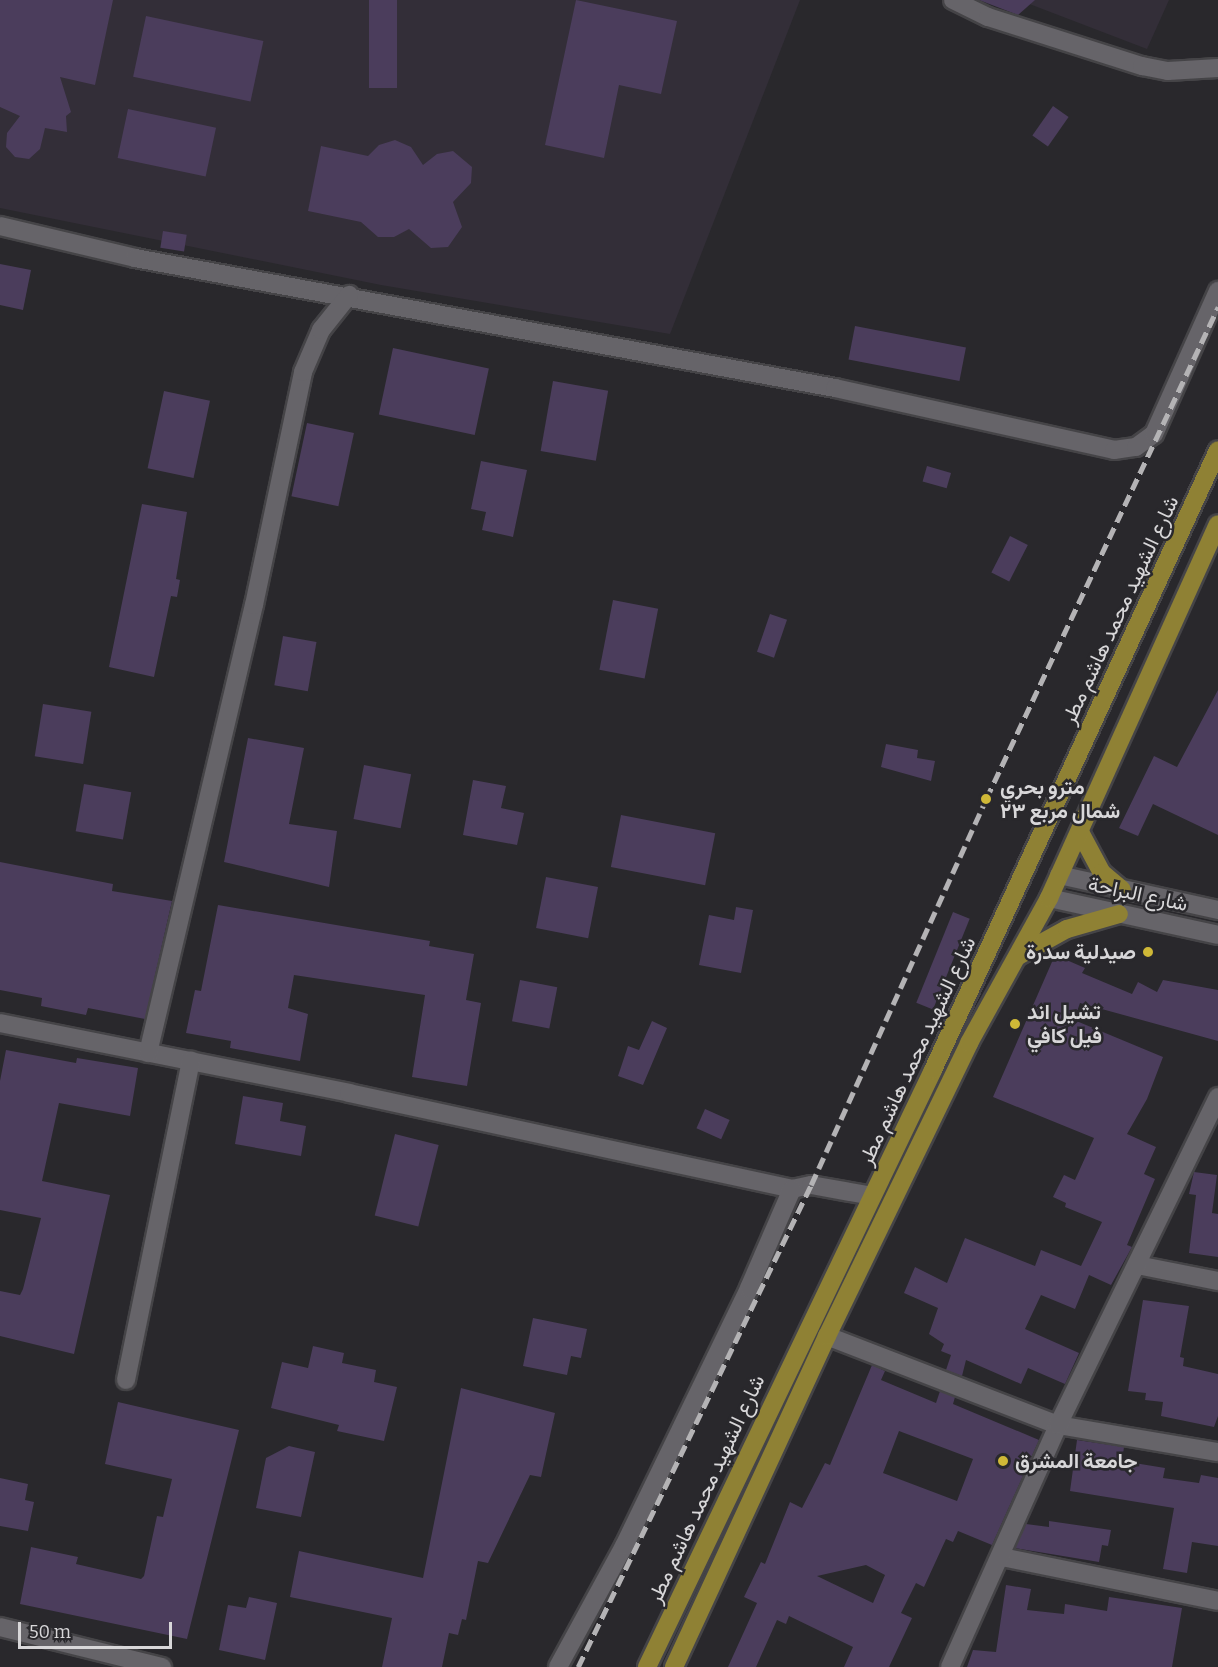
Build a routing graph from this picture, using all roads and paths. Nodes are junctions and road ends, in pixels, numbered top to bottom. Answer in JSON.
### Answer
{"nodes":[{"id":1,"x":953,"y":0,"type":"edge"},
{"id":2,"x":1218,"y":68,"type":"edge"},
{"id":3,"x":0,"y":226,"type":"edge"},
{"id":4,"x":1218,"y":291,"type":"edge"},
{"id":5,"x":349,"y":295,"type":"junction"},
{"id":6,"x":1218,"y":450,"type":"edge"},
{"id":7,"x":1218,"y":524,"type":"edge"},
{"id":8,"x":1080,"y":832,"type":"junction"},
{"id":9,"x":1059,"y":875,"type":"junction"},
{"id":10,"x":1122,"y":890,"type":"junction"},
{"id":11,"x":1049,"y":898,"type":"junction"},
{"id":12,"x":1218,"y":910,"type":"edge"},
{"id":13,"x":1119,"y":914,"type":"junction"},
{"id":14,"x":1218,"y":935,"type":"edge"},
{"id":15,"x":1017,"y":957,"type":"junction"},
{"id":16,"x":0,"y":1023,"type":"edge"},
{"id":17,"x":148,"y":1053,"type":"junction"},
{"id":18,"x":191,"y":1061,"type":"junction"},
{"id":19,"x":1218,"y":1097,"type":"edge"},
{"id":20,"x":1211,"y":1130,"type":"edge"},
{"id":21,"x":792,"y":1189,"type":"junction"},
{"id":22,"x":872,"y":1196,"type":"junction"},
{"id":23,"x":1137,"y":1265,"type":"junction"},
{"id":24,"x":1218,"y":1281,"type":"edge"},
{"id":25,"x":827,"y":1336,"type":"junction"},
{"id":26,"x":126,"y":1380,"type":"dead end"},
{"id":27,"x":1058,"y":1425,"type":"junction"},
{"id":28,"x":1218,"y":1452,"type":"edge"},
{"id":29,"x":1002,"y":1557,"type":"junction"},
{"id":30,"x":1218,"y":1601,"type":"edge"},
{"id":31,"x":0,"y":1628,"type":"edge"},
{"id":32,"x":162,"y":1667,"type":"edge"},
{"id":33,"x":558,"y":1667,"type":"edge"},
{"id":34,"x":647,"y":1667,"type":"edge"},
{"id":35,"x":674,"y":1667,"type":"edge"},
{"id":36,"x":950,"y":1667,"type":"edge"}],
"edges":[{"from":1,"to":2,"type":"street"},
{"from":3,"to":5,"type":"street"},
{"from":4,"to":5,"type":"street"},
{"from":5,"to":17,"type":"street"},
{"from":6,"to":22,"type":"main road","name":"شارع الشهيد محمد هاشم مطر"},
{"from":7,"to":8,"type":"main road","name":"شارع الشهيد محمد هاشم مطر"},
{"from":8,"to":9,"type":"main road","name":"شارع الشهيد محمد هاشم مطر"},
{"from":8,"to":10,"type":"main road"},
{"from":9,"to":10,"type":"street","name":"شارع البراحة"},
{"from":9,"to":11,"type":"main road","name":"شارع الشهيد محمد هاشم مطر"},
{"from":10,"to":12,"type":"street","name":"شارع البراحة"},
{"from":11,"to":13,"type":"street","name":"شارع البراحة"},
{"from":11,"to":15,"type":"main road","name":"شارع الشهيد محمد هاشم مطر"},
{"from":13,"to":14,"type":"street","name":"شارع البراحة"},
{"from":13,"to":15,"type":"main road"},
{"from":15,"to":25,"type":"main road","name":"شارع الشهيد محمد هاشم مطر"},
{"from":16,"to":17,"type":"street"},
{"from":17,"to":18,"type":"street"},
{"from":18,"to":21,"type":"street"},
{"from":18,"to":26,"type":"street"},
{"from":19,"to":20,"type":"street"},
{"from":20,"to":23,"type":"street"},
{"from":21,"to":22,"type":"street"},
{"from":21,"to":33,"type":"street"},
{"from":22,"to":34,"type":"main road","name":"شارع الشهيد محمد هاشم مطر"},
{"from":23,"to":24,"type":"street"},
{"from":23,"to":27,"type":"street"},
{"from":25,"to":27,"type":"street"},
{"from":25,"to":35,"type":"main road","name":"شارع الشهيد محمد هاشم مطر"},
{"from":27,"to":28,"type":"street"},
{"from":27,"to":29,"type":"street"},
{"from":29,"to":30,"type":"street"},
{"from":29,"to":36,"type":"street"},
{"from":31,"to":32,"type":"street"}]}
